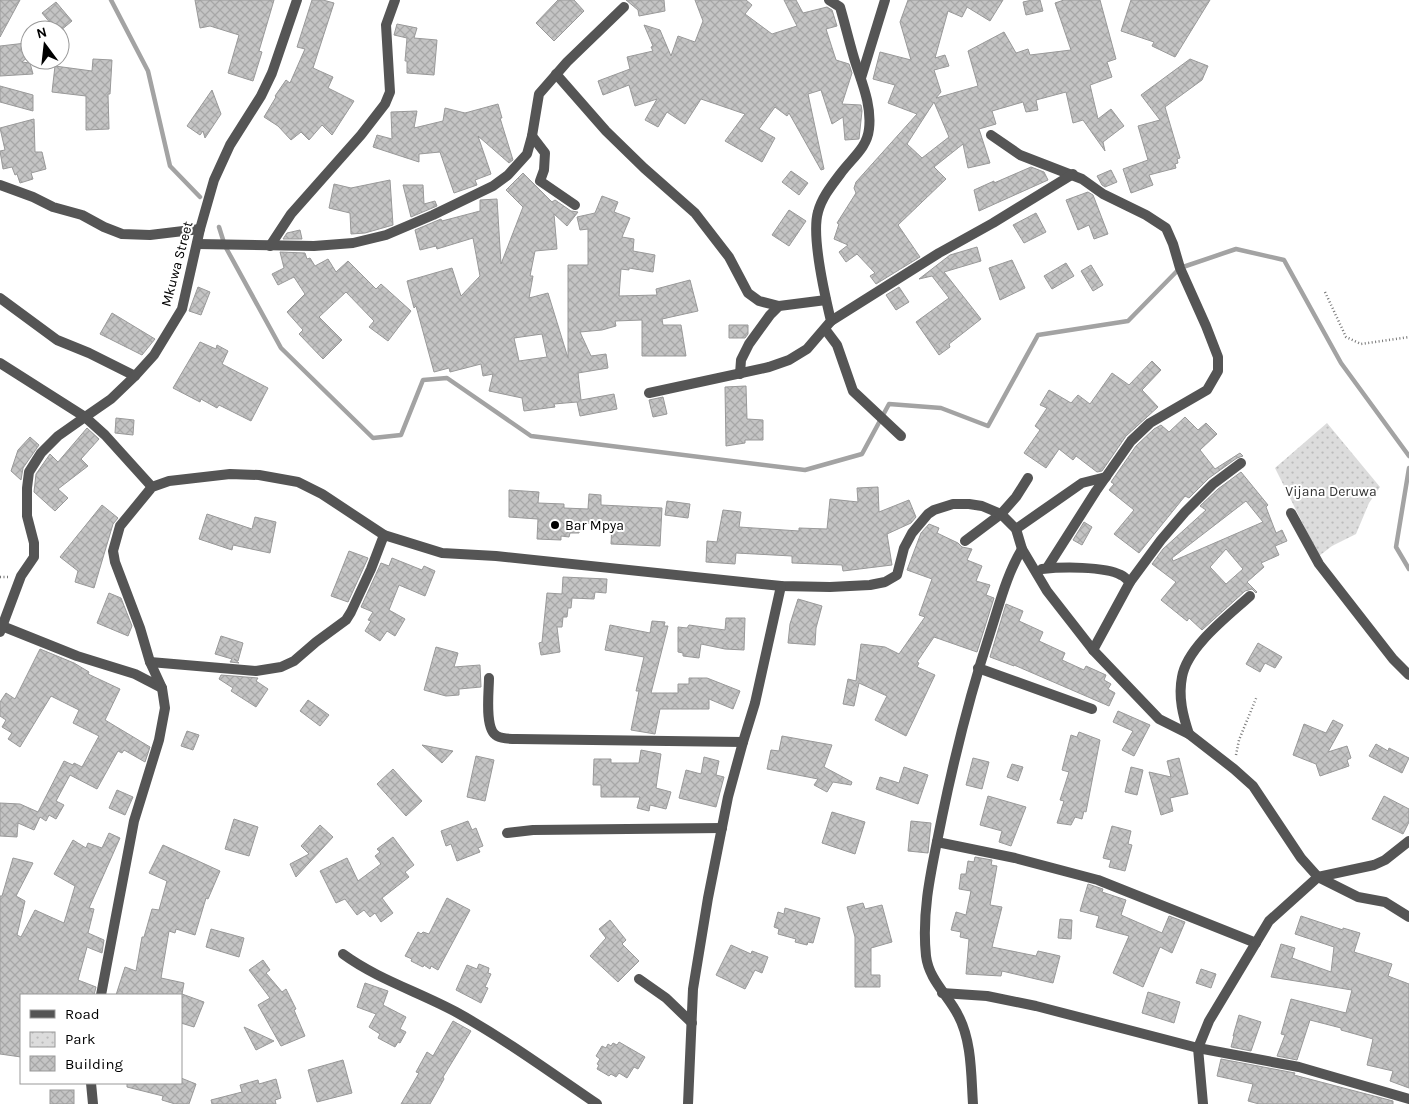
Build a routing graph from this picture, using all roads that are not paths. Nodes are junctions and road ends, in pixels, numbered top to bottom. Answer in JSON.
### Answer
{"nodes":[{"id":1,"x":296,"y":0,"type":"edge"},
{"id":2,"x":395,"y":0,"type":"edge"},
{"id":3,"x":829,"y":0,"type":"edge"},
{"id":4,"x":885,"y":0,"type":"edge"},
{"id":5,"x":624,"y":7,"type":"dead end"},
{"id":6,"x":556,"y":74,"type":"junction"},
{"id":7,"x":861,"y":78,"type":"junction"},
{"id":8,"x":991,"y":135,"type":"dead end"},
{"id":9,"x":532,"y":136,"type":"junction"},
{"id":10,"x":1073,"y":174,"type":"junction"},
{"id":11,"x":0,"y":186,"type":"edge"},
{"id":12,"x":575,"y":205,"type":"dead end"},
{"id":13,"x":200,"y":229,"type":"junction"},
{"id":14,"x":197,"y":244,"type":"junction"},
{"id":15,"x":270,"y":246,"type":"junction"},
{"id":16,"x":0,"y":298,"type":"edge"},
{"id":17,"x":826,"y":300,"type":"junction"},
{"id":18,"x":779,"y":306,"type":"junction"},
{"id":19,"x":828,"y":325,"type":"junction"},
{"id":20,"x":0,"y":362,"type":"edge"},
{"id":21,"x":740,"y":374,"type":"junction"},
{"id":22,"x":135,"y":376,"type":"junction"},
{"id":23,"x":649,"y":394,"type":"dead end"},
{"id":24,"x":85,"y":417,"type":"junction"},
{"id":25,"x":901,"y":436,"type":"dead end"},
{"id":26,"x":1241,"y":463,"type":"dead end"},
{"id":27,"x":1106,"y":477,"type":"junction"},
{"id":28,"x":1028,"y":478,"type":"dead end"},
{"id":29,"x":152,"y":487,"type":"junction"},
{"id":30,"x":1291,"y":513,"type":"dead end"},
{"id":31,"x":1001,"y":514,"type":"junction"},
{"id":32,"x":1016,"y":529,"type":"junction"},
{"id":33,"x":384,"y":534,"type":"junction"},
{"id":34,"x":965,"y":541,"type":"dead end"},
{"id":35,"x":1022,"y":549,"type":"junction"},
{"id":36,"x":1046,"y":568,"type":"junction"},
{"id":37,"x":1033,"y":569,"type":"junction"},
{"id":38,"x":1130,"y":582,"type":"junction"},
{"id":39,"x":780,"y":586,"type":"junction"},
{"id":40,"x":1250,"y":596,"type":"dead end"},
{"id":41,"x":1,"y":629,"type":"edge"},
{"id":42,"x":1093,"y":650,"type":"junction"},
{"id":43,"x":150,"y":662,"type":"junction"},
{"id":44,"x":978,"y":668,"type":"junction"},
{"id":45,"x":1409,"y":675,"type":"edge"},
{"id":46,"x":489,"y":678,"type":"dead end"},
{"id":47,"x":162,"y":688,"type":"junction"},
{"id":48,"x":1092,"y":708,"type":"dead end"},
{"id":49,"x":1189,"y":734,"type":"junction"},
{"id":50,"x":742,"y":742,"type":"junction"},
{"id":51,"x":722,"y":828,"type":"junction"},
{"id":52,"x":506,"y":833,"type":"dead end"},
{"id":53,"x":1409,"y":841,"type":"edge"},
{"id":54,"x":937,"y":842,"type":"junction"},
{"id":55,"x":1318,"y":877,"type":"junction"},
{"id":56,"x":1409,"y":917,"type":"edge"},
{"id":57,"x":1256,"y":943,"type":"junction"},
{"id":58,"x":343,"y":954,"type":"dead end"},
{"id":59,"x":640,"y":979,"type":"dead end"},
{"id":60,"x":942,"y":993,"type":"junction"},
{"id":61,"x":101,"y":994,"type":"edge"},
{"id":62,"x":692,"y":1023,"type":"junction"},
{"id":63,"x":1198,"y":1048,"type":"junction"},
{"id":64,"x":91,"y":1084,"type":"edge"},
{"id":65,"x":1409,"y":1099,"type":"edge"},
{"id":66,"x":93,"y":1104,"type":"edge"},
{"id":67,"x":597,"y":1104,"type":"edge"},
{"id":68,"x":688,"y":1104,"type":"edge"},
{"id":69,"x":973,"y":1104,"type":"edge"},
{"id":70,"x":1203,"y":1104,"type":"edge"}],
"edges":[{"from":1,"to":13,"type":"street","name":"Mkuwa Street"},
{"from":2,"to":15,"type":"street"},
{"from":3,"to":7,"type":"street"},
{"from":4,"to":7,"type":"street"},
{"from":5,"to":6,"type":"street"},
{"from":6,"to":9,"type":"street"},
{"from":6,"to":18,"type":"street"},
{"from":7,"to":17,"type":"street"},
{"from":8,"to":10,"type":"street"},
{"from":9,"to":12,"type":"street"},
{"from":9,"to":15,"type":"street"},
{"from":10,"to":19,"type":"street"},
{"from":10,"to":27,"type":"street"},
{"from":11,"to":13,"type":"street"},
{"from":13,"to":14,"type":"street","name":"Mkuwa Street"},
{"from":14,"to":15,"type":"street"},
{"from":14,"to":22,"type":"street","name":"Mkuwa Street"},
{"from":16,"to":22,"type":"street"},
{"from":17,"to":18,"type":"street"},
{"from":17,"to":19,"type":"street"},
{"from":18,"to":21,"type":"street"},
{"from":19,"to":21,"type":"street"},
{"from":19,"to":25,"type":"street"},
{"from":20,"to":24,"type":"street"},
{"from":21,"to":23,"type":"street"},
{"from":22,"to":24,"type":"street","name":"Mkuwa Street"},
{"from":24,"to":29,"type":"street"},
{"from":24,"to":41,"type":"street","name":"Mkuwa Street"},
{"from":26,"to":38,"type":"street"},
{"from":27,"to":32,"type":"street"},
{"from":27,"to":36,"type":"street"},
{"from":28,"to":31,"type":"street"},
{"from":29,"to":33,"type":"street"},
{"from":29,"to":43,"type":"street"},
{"from":30,"to":45,"type":"street"},
{"from":31,"to":32,"type":"street"},
{"from":31,"to":34,"type":"street"},
{"from":31,"to":39,"type":"street"},
{"from":32,"to":35,"type":"street"},
{"from":33,"to":39,"type":"street"},
{"from":33,"to":43,"type":"street"},
{"from":35,"to":37,"type":"street"},
{"from":35,"to":44,"type":"street"},
{"from":36,"to":37,"type":"street"},
{"from":36,"to":38,"type":"street"},
{"from":37,"to":42,"type":"street"},
{"from":38,"to":42,"type":"street"},
{"from":39,"to":50,"type":"street"},
{"from":40,"to":49,"type":"street"},
{"from":41,"to":47,"type":"street"},
{"from":42,"to":49,"type":"street"},
{"from":43,"to":47,"type":"street"},
{"from":44,"to":48,"type":"street"},
{"from":44,"to":54,"type":"street"},
{"from":46,"to":50,"type":"street"},
{"from":47,"to":61,"type":"street"},
{"from":49,"to":55,"type":"street"},
{"from":50,"to":51,"type":"street"},
{"from":51,"to":52,"type":"street"},
{"from":51,"to":62,"type":"street"},
{"from":53,"to":55,"type":"street"},
{"from":54,"to":57,"type":"street"},
{"from":54,"to":60,"type":"street"},
{"from":55,"to":56,"type":"street"},
{"from":55,"to":57,"type":"street"},
{"from":57,"to":63,"type":"street"},
{"from":58,"to":67,"type":"street"},
{"from":59,"to":62,"type":"street"},
{"from":60,"to":63,"type":"street"},
{"from":60,"to":69,"type":"street"},
{"from":62,"to":68,"type":"street"},
{"from":63,"to":65,"type":"street"},
{"from":63,"to":70,"type":"street"},
{"from":64,"to":66,"type":"street"}]}
